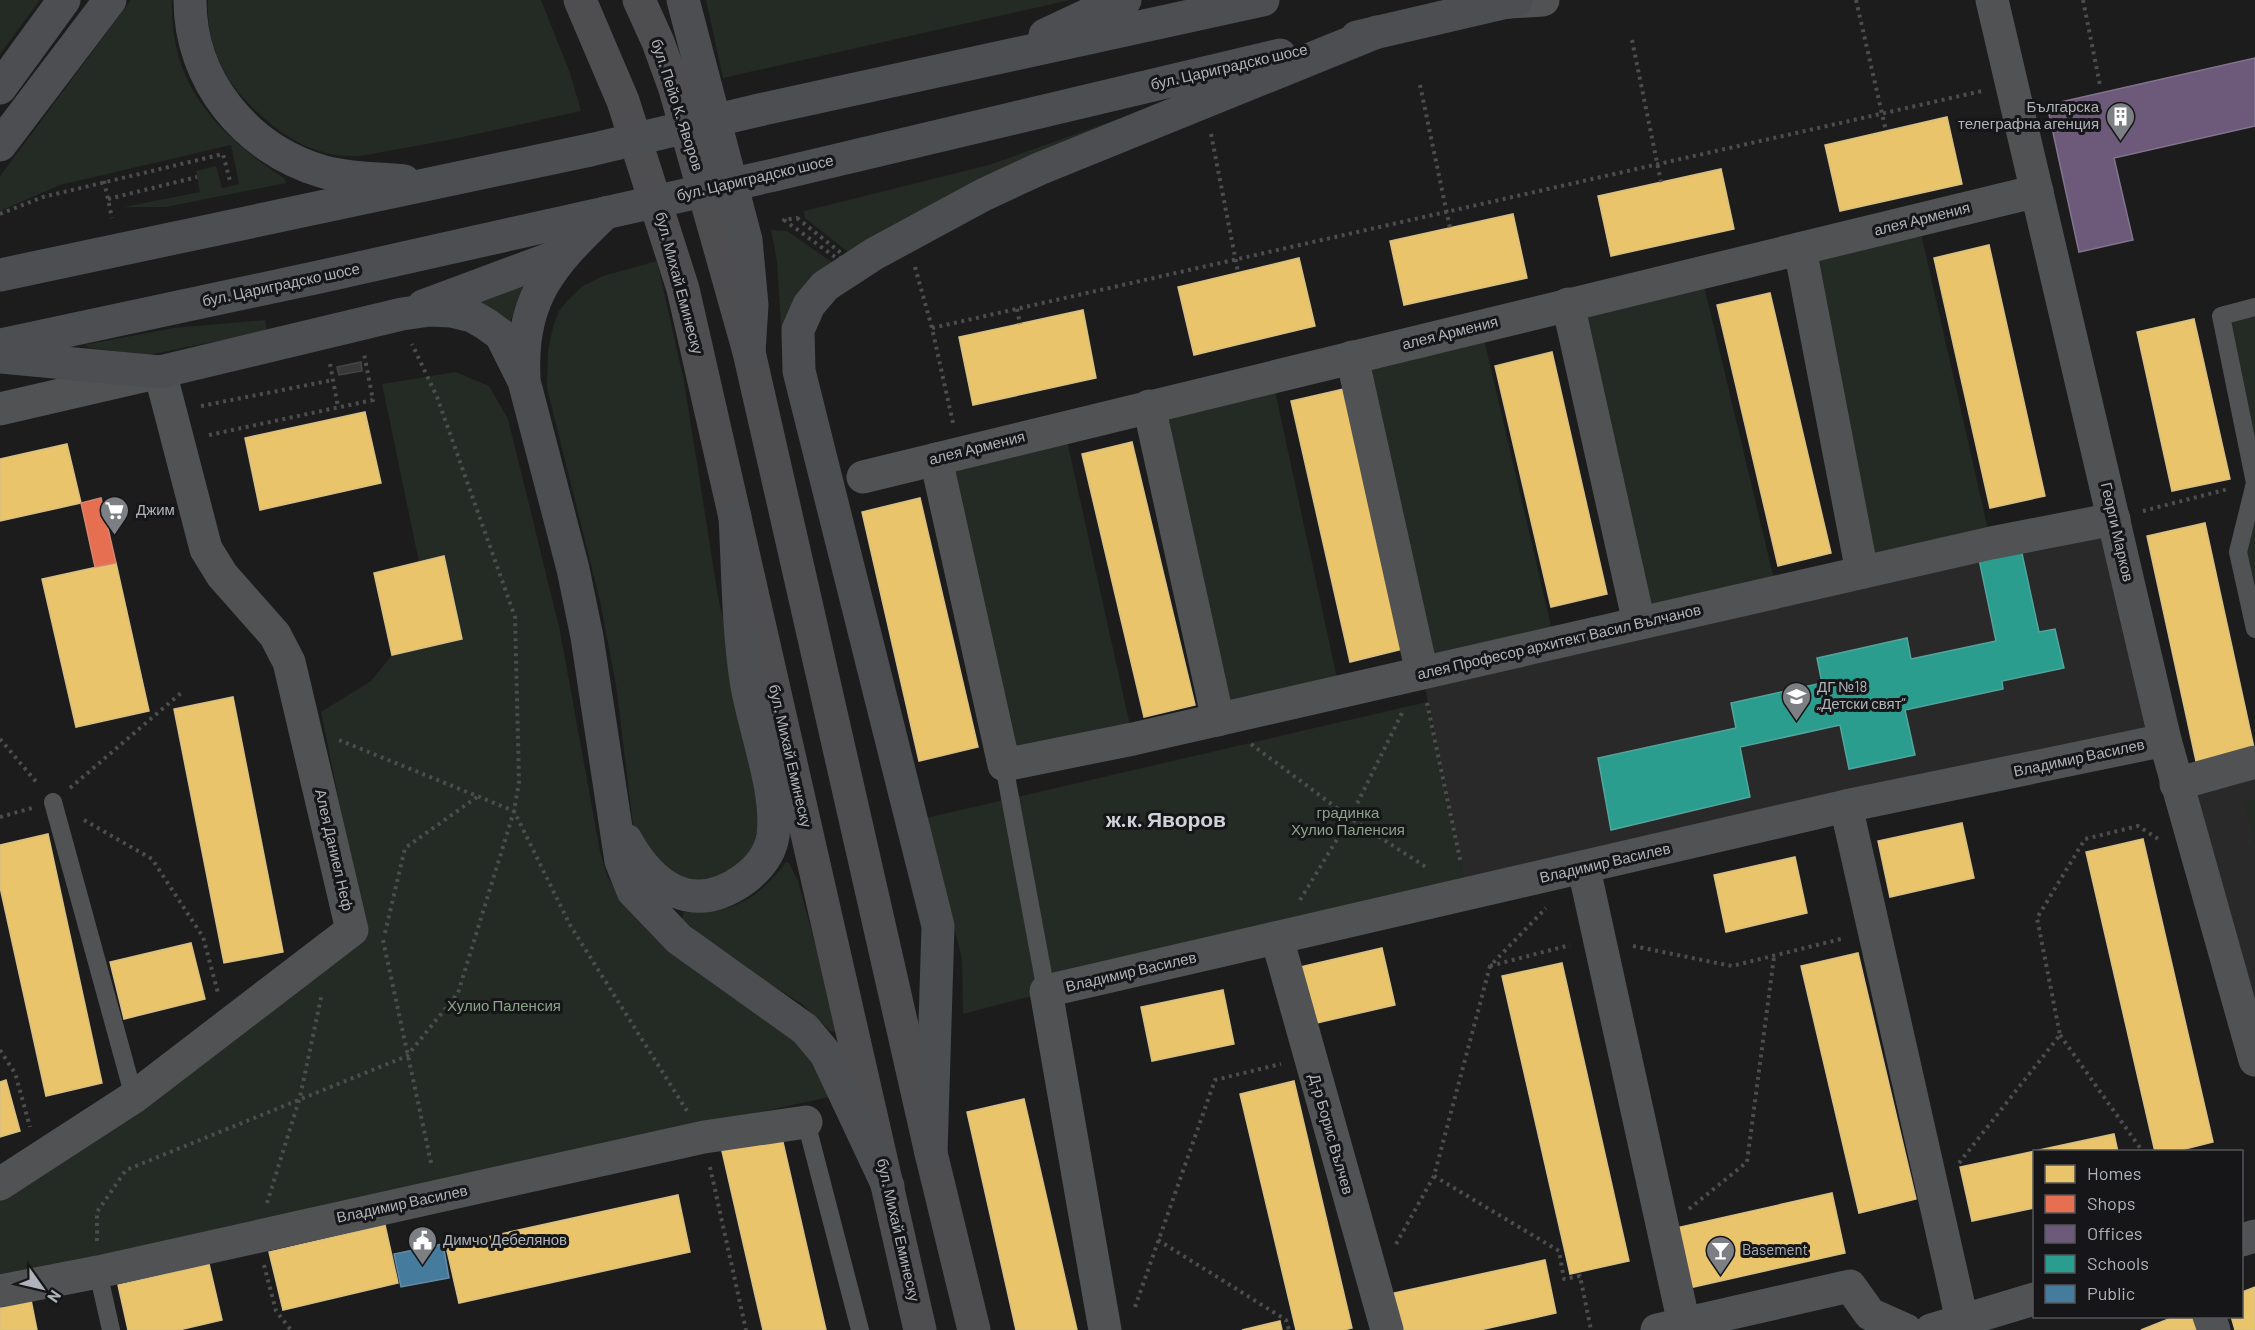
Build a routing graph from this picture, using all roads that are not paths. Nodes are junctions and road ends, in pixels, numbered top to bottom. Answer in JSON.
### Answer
{"nodes":[{"id":1,"x":64,"y":0,"type":"edge"},
{"id":2,"x":110,"y":0,"type":"edge"},
{"id":3,"x":190,"y":0,"type":"edge"},
{"id":4,"x":580,"y":0,"type":"edge"},
{"id":5,"x":639,"y":0,"type":"edge"},
{"id":6,"x":683,"y":0,"type":"edge"},
{"id":7,"x":1125,"y":0,"type":"edge"},
{"id":8,"x":1263,"y":0,"type":"edge"},
{"id":9,"x":1542,"y":0,"type":"edge"},
{"id":10,"x":1992,"y":0,"type":"edge"},
{"id":11,"x":1512,"y":1,"type":"edge"},
{"id":12,"x":1377,"y":32,"type":"junction"},
{"id":13,"x":989,"y":62,"type":"junction"},
{"id":14,"x":0,"y":88,"type":"edge"},
{"id":15,"x":0,"y":145,"type":"edge"},
{"id":16,"x":432,"y":184,"type":"junction"},
{"id":17,"x":2037,"y":191,"type":"junction"},
{"id":18,"x":605,"y":213,"type":"junction"},
{"id":19,"x":1800,"y":249,"type":"junction"},
{"id":20,"x":563,"y":254,"type":"junction"},
{"id":21,"x":0,"y":275,"type":"edge"},
{"id":22,"x":1568,"y":304,"type":"junction"},
{"id":23,"x":2255,"y":307,"type":"edge"},
{"id":24,"x":405,"y":324,"type":"junction"},
{"id":25,"x":0,"y":345,"type":"edge"},
{"id":26,"x":749,"y":352,"type":"junction"},
{"id":27,"x":0,"y":357,"type":"edge"},
{"id":28,"x":1352,"y":357,"type":"junction"},
{"id":29,"x":160,"y":372,"type":"junction"},
{"id":30,"x":524,"y":381,"type":"junction"},
{"id":31,"x":1149,"y":406,"type":"junction"},
{"id":32,"x":0,"y":410,"type":"edge"},
{"id":33,"x":948,"y":456,"type":"junction"},
{"id":34,"x":863,"y":477,"type":"dead end"},
{"id":35,"x":2254,"y":483,"type":"edge"},
{"id":36,"x":735,"y":517,"type":"junction"},
{"id":37,"x":2114,"y":519,"type":"junction"},
{"id":38,"x":1862,"y":572,"type":"junction"},
{"id":39,"x":1639,"y":623,"type":"junction"},
{"id":40,"x":2255,"y":629,"type":"edge"},
{"id":41,"x":1422,"y":673,"type":"junction"},
{"id":42,"x":1218,"y":720,"type":"junction"},
{"id":43,"x":2165,"y":740,"type":"junction"},
{"id":44,"x":2255,"y":762,"type":"edge"},
{"id":45,"x":1004,"y":765,"type":"junction"},
{"id":46,"x":2176,"y":784,"type":"junction"},
{"id":47,"x":53,"y":802,"type":"road end"},
{"id":48,"x":610,"y":802,"type":"junction"},
{"id":49,"x":1846,"y":806,"type":"junction"},
{"id":50,"x":1584,"y":868,"type":"junction"},
{"id":51,"x":1277,"y":938,"type":"junction"},
{"id":52,"x":1046,"y":991,"type":"junction"},
{"id":53,"x":2255,"y":1060,"type":"edge"},
{"id":54,"x":134,"y":1097,"type":"junction"},
{"id":55,"x":806,"y":1122,"type":"joint"},
{"id":56,"x":931,"y":1153,"type":"junction"},
{"id":57,"x":0,"y":1184,"type":"edge"},
{"id":58,"x":888,"y":1186,"type":"junction"},
{"id":59,"x":98,"y":1272,"type":"junction"},
{"id":60,"x":0,"y":1291,"type":"edge"},
{"id":61,"x":2033,"y":1299,"type":"edge"},
{"id":62,"x":1962,"y":1320,"type":"junction"},
{"id":63,"x":1671,"y":1327,"type":"edge"},
{"id":64,"x":111,"y":1330,"type":"edge"},
{"id":65,"x":860,"y":1330,"type":"edge"},
{"id":66,"x":920,"y":1330,"type":"edge"},
{"id":67,"x":974,"y":1330,"type":"edge"},
{"id":68,"x":1105,"y":1330,"type":"edge"},
{"id":69,"x":1387,"y":1330,"type":"edge"},
{"id":70,"x":1906,"y":1330,"type":"edge"},
{"id":71,"x":1931,"y":1330,"type":"edge"}],
"edges":[{"from":1,"to":14,"type":"highway"},
{"from":2,"to":15,"type":"highway"},
{"from":3,"to":16,"type":"highway"},
{"from":4,"to":36,"type":"main road","name":"бул. Михай Еминеску"},
{"from":5,"to":26,"type":"main road","name":"бул. Пейо К. Яворов"},
{"from":6,"to":26,"type":"highway"},
{"from":7,"to":13,"type":"highway"},
{"from":8,"to":13,"type":"highway"},
{"from":9,"to":11,"type":"street","name":"бул. Цариградско шосе"},
{"from":10,"to":17,"type":"street","name":"Георги Марков"},
{"from":11,"to":12,"type":"highway","name":"бул. Цариградско шосе"},
{"from":12,"to":18,"type":"highway","name":"бул. Цариградско шосе","bridge":true},
{"from":12,"to":56,"type":"highway"},
{"from":13,"to":16,"type":"highway","bridge":true},
{"from":16,"to":21,"type":"highway"},
{"from":17,"to":19,"type":"street","name":"алея Армения"},
{"from":17,"to":37,"type":"street","name":"Георги Марков"},
{"from":18,"to":20,"type":"highway"},
{"from":18,"to":25,"type":"highway","name":"бул. Цариградско шосе"},
{"from":19,"to":22,"type":"street","name":"алея Армения"},
{"from":19,"to":38,"type":"street"},
{"from":20,"to":24,"type":"highway"},
{"from":20,"to":30,"type":"highway"},
{"from":22,"to":28,"type":"street","name":"алея Армения"},
{"from":22,"to":39,"type":"street"},
{"from":23,"to":35,"type":"lane"},
{"from":24,"to":29,"type":"highway"},
{"from":24,"to":30,"type":"highway"},
{"from":26,"to":56,"type":"main road"},
{"from":27,"to":29,"type":"highway"},
{"from":28,"to":31,"type":"street","name":"алея Армения"},
{"from":28,"to":41,"type":"street"},
{"from":29,"to":32,"type":"street"},
{"from":29,"to":54,"type":"street","name":"Алея Даниел Неф"},
{"from":30,"to":48,"type":"highway"},
{"from":31,"to":33,"type":"street","name":"алея Армения"},
{"from":31,"to":42,"type":"street"},
{"from":33,"to":34,"type":"street","name":"алея Армения"},
{"from":33,"to":45,"type":"street"},
{"from":35,"to":40,"type":"lane"},
{"from":36,"to":48,"type":"highway"},
{"from":36,"to":58,"type":"main road","name":"бул. Михай Еминеску"},
{"from":37,"to":38,"type":"street","name":"алея Професор архитект Васил Вълчанов"},
{"from":37,"to":43,"type":"street","name":"Георги Марков"},
{"from":38,"to":39,"type":"street","name":"алея Професор архитект Васил Вълчанов"},
{"from":39,"to":41,"type":"street","name":"алея Професор архитект Васил Вълчанов"},
{"from":41,"to":42,"type":"street","name":"алея Професор архитект Васил Вълчанов"},
{"from":42,"to":45,"type":"street","name":"алея Професор архитект Васил Вълчанов"},
{"from":43,"to":46,"type":"street","name":"Георги Марков"},
{"from":43,"to":49,"type":"street","name":"Владимир Василев"},
{"from":44,"to":46,"type":"street"},
{"from":45,"to":52,"type":"lane"},
{"from":46,"to":53,"type":"street","name":"Георги Марков"},
{"from":47,"to":54,"type":"lane"},
{"from":48,"to":58,"type":"highway"},
{"from":49,"to":50,"type":"street","name":"Владимир Василев"},
{"from":49,"to":62,"type":"street"},
{"from":50,"to":51,"type":"street","name":"Владимир Василев"},
{"from":50,"to":63,"type":"street"},
{"from":51,"to":52,"type":"street","name":"Владимир Василев"},
{"from":51,"to":69,"type":"street","name":"Д-р Борис Вълчев"},
{"from":52,"to":68,"type":"street"},
{"from":54,"to":57,"type":"street","name":"Алея Даниел Неф"},
{"from":55,"to":59,"type":"street","name":"Владимир Василев"},
{"from":55,"to":65,"type":"lane"},
{"from":56,"to":67,"type":"main road"},
{"from":58,"to":66,"type":"main road","name":"бул. Михай Еминеску"},
{"from":59,"to":60,"type":"street","name":"Владимир Василев"},
{"from":59,"to":64,"type":"lane"},
{"from":61,"to":62,"type":"street"},
{"from":62,"to":71,"type":"street"},
{"from":63,"to":70,"type":"street"}]}
